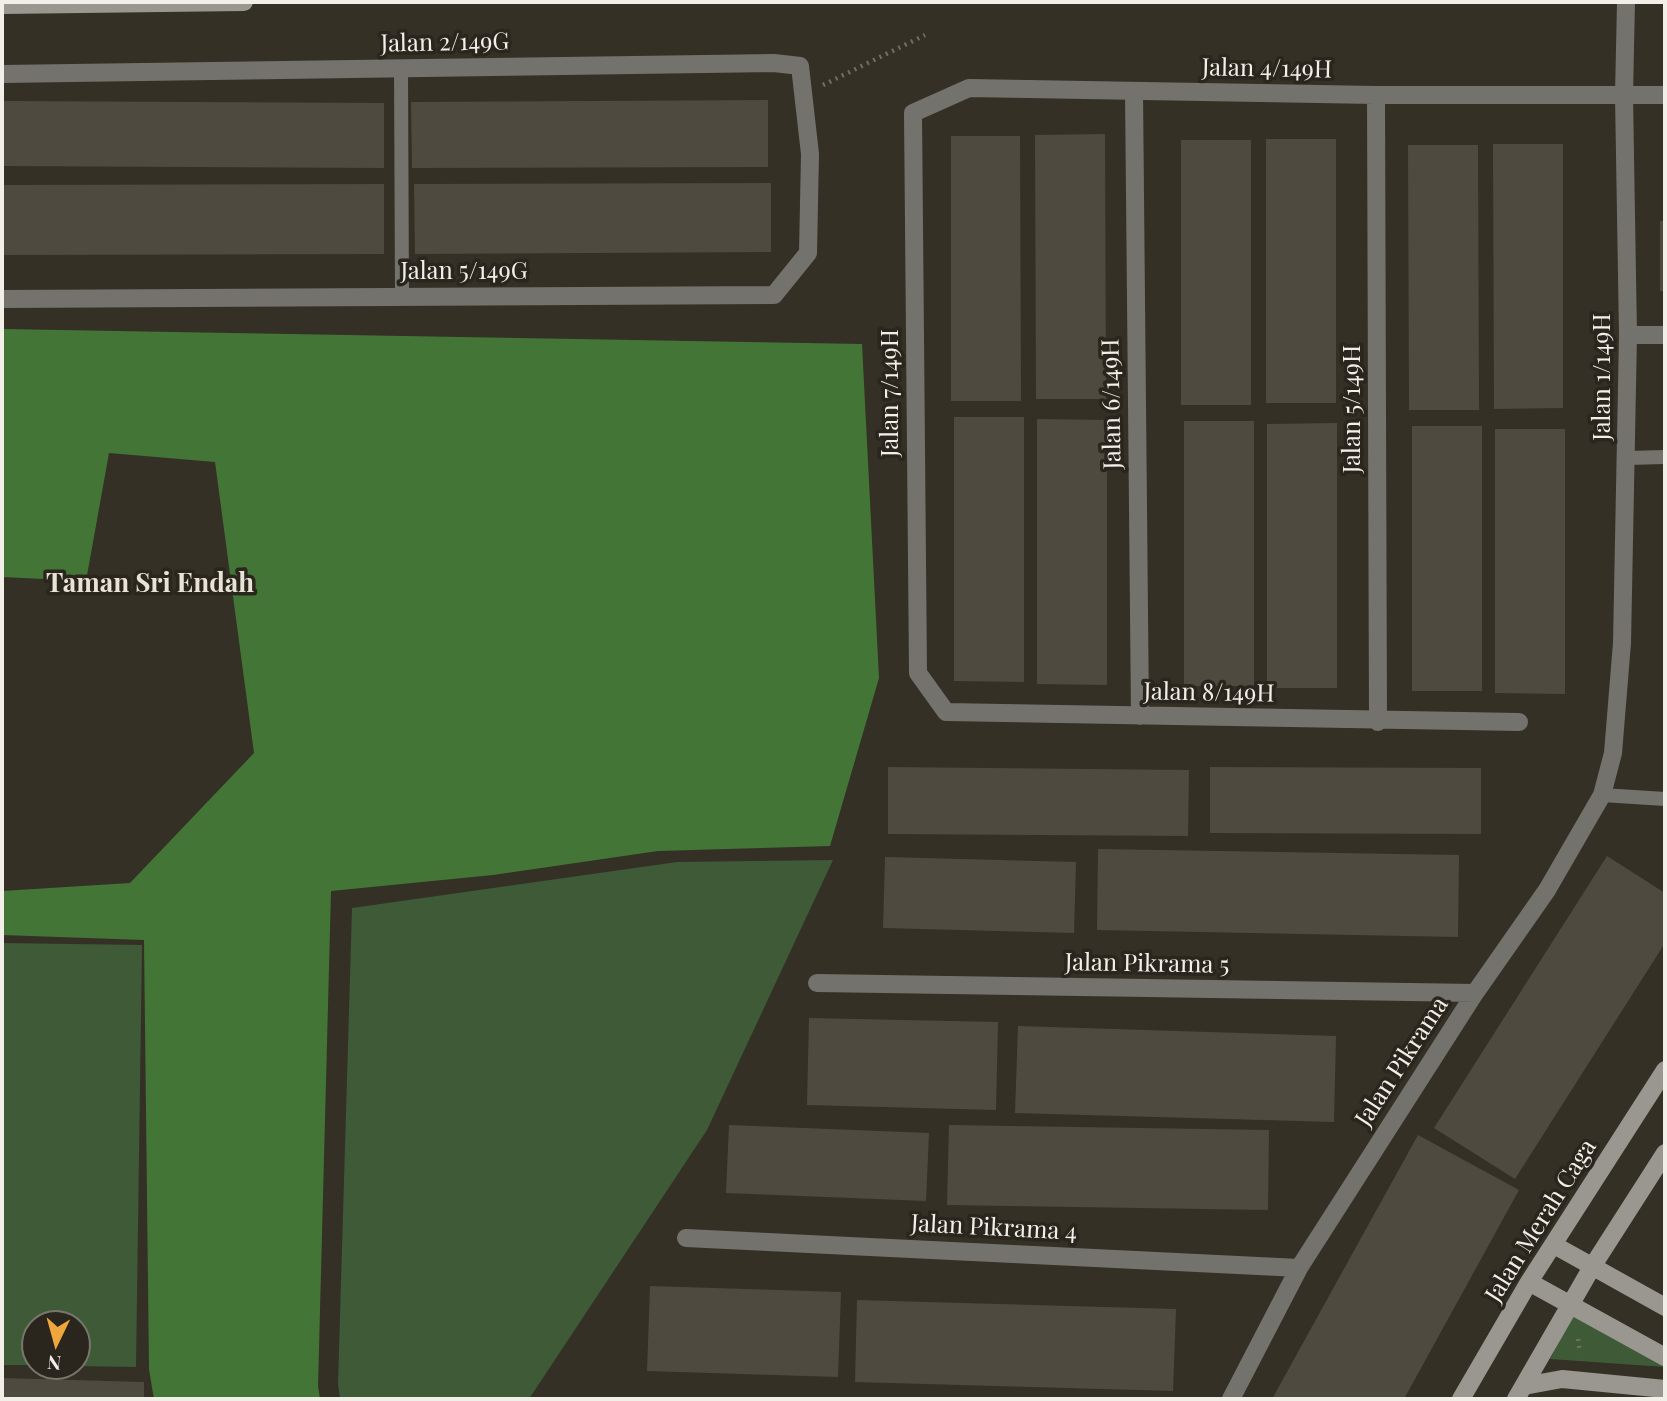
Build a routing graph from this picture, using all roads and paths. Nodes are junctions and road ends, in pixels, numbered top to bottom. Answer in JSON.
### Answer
{"nodes":[{"id":1,"x":244,"y":2,"type":"edge"},
{"id":2,"x":1626,"y":2,"type":"edge"},
{"id":3,"x":2,"y":5,"type":"edge"},
{"id":4,"x":925,"y":35,"type":"dead end"},
{"id":5,"x":401,"y":68,"type":"junction"},
{"id":6,"x":2,"y":74,"type":"edge"},
{"id":7,"x":1133,"y":91,"type":"junction"},
{"id":8,"x":803,"y":95,"type":"junction"},
{"id":9,"x":1376,"y":95,"type":"junction"},
{"id":10,"x":1624,"y":95,"type":"junction"},
{"id":11,"x":1665,"y":95,"type":"edge"},
{"id":12,"x":913,"y":113,"type":"joint"},
{"id":13,"x":810,"y":154,"type":"joint"},
{"id":14,"x":402,"y":297,"type":"junction"},
{"id":15,"x":2,"y":299,"type":"edge"},
{"id":16,"x":1665,"y":334,"type":"edge"},
{"id":17,"x":1628,"y":335,"type":"junction"},
{"id":18,"x":1665,"y":457,"type":"edge"},
{"id":19,"x":1627,"y":458,"type":"junction"},
{"id":20,"x":918,"y":673,"type":"joint"},
{"id":21,"x":1140,"y":716,"type":"junction"},
{"id":22,"x":1378,"y":722,"type":"junction"},
{"id":23,"x":1519,"y":722,"type":"dead end"},
{"id":24,"x":1613,"y":753,"type":"joint"},
{"id":25,"x":1602,"y":795,"type":"junction"},
{"id":26,"x":1665,"y":799,"type":"edge"},
{"id":27,"x":817,"y":983,"type":"dead end"},
{"id":28,"x":1475,"y":993,"type":"junction"},
{"id":29,"x":1665,"y":1070,"type":"edge"},
{"id":30,"x":1665,"y":1153,"type":"edge"},
{"id":31,"x":686,"y":1238,"type":"dead end"},
{"id":32,"x":1554,"y":1245,"type":"junction"},
{"id":33,"x":1592,"y":1267,"type":"junction"},
{"id":34,"x":1299,"y":1268,"type":"junction"},
{"id":35,"x":1529,"y":1282,"type":"junction"},
{"id":36,"x":1571,"y":1305,"type":"junction"},
{"id":37,"x":1665,"y":1307,"type":"edge"},
{"id":38,"x":1665,"y":1357,"type":"edge"},
{"id":39,"x":1665,"y":1389,"type":"edge"},
{"id":40,"x":1520,"y":1393,"type":"edge"},
{"id":41,"x":1231,"y":1399,"type":"edge"},
{"id":42,"x":1461,"y":1399,"type":"edge"}],
"edges":[{"from":1,"to":3,"type":"street"},
{"from":2,"to":10,"type":"street","name":"Jalan 1/149H"},
{"from":4,"to":8,"type":"path"},
{"from":5,"to":6,"type":"street","name":"Jalan 2/149G"},
{"from":5,"to":8,"type":"street","name":"Jalan 2/149G"},
{"from":5,"to":14,"type":"lane"},
{"from":7,"to":9,"type":"street","name":"Jalan 4/149H"},
{"from":7,"to":12,"type":"street","name":"Jalan 4/149H"},
{"from":7,"to":21,"type":"street","name":"Jalan 6/149H"},
{"from":8,"to":13,"type":"street","name":"Jalan 2/149G"},
{"from":9,"to":10,"type":"street","name":"Jalan 4/149H"},
{"from":9,"to":22,"type":"street","name":"Jalan 5/149H"},
{"from":10,"to":11,"type":"street","name":"Jalan 4/149H"},
{"from":10,"to":17,"type":"street","name":"Jalan 1/149H"},
{"from":12,"to":20,"type":"street","name":"Jalan 7/149H"},
{"from":13,"to":14,"type":"street","name":"Jalan 5/149G"},
{"from":14,"to":15,"type":"street","name":"Jalan 5/149G"},
{"from":16,"to":17,"type":"street"},
{"from":17,"to":19,"type":"street","name":"Jalan 1/149H"},
{"from":18,"to":19,"type":"lane"},
{"from":19,"to":24,"type":"street","name":"Jalan 1/149H"},
{"from":20,"to":21,"type":"street","name":"Jalan 8/149H"},
{"from":21,"to":22,"type":"street","name":"Jalan 8/149H"},
{"from":22,"to":23,"type":"street","name":"Jalan 8/149H"},
{"from":24,"to":25,"type":"street","name":"Jalan Pikrama"},
{"from":25,"to":26,"type":"lane"},
{"from":25,"to":28,"type":"street","name":"Jalan Pikrama"},
{"from":27,"to":28,"type":"street","name":"Jalan Pikrama 5"},
{"from":28,"to":34,"type":"street","name":"Jalan Pikrama"},
{"from":29,"to":32,"type":"street","name":"Jalan Merah Caga"},
{"from":30,"to":33,"type":"street"},
{"from":31,"to":34,"type":"street","name":"Jalan Pikrama 4"},
{"from":32,"to":33,"type":"street"},
{"from":32,"to":35,"type":"street","name":"Jalan Merah Caga"},
{"from":33,"to":36,"type":"street"},
{"from":33,"to":37,"type":"street"},
{"from":34,"to":41,"type":"street","name":"Jalan Pikrama"},
{"from":35,"to":36,"type":"street"},
{"from":35,"to":42,"type":"street","name":"Jalan Merah Caga"},
{"from":36,"to":38,"type":"street"},
{"from":36,"to":40,"type":"street"},
{"from":39,"to":40,"type":"street"}]}
